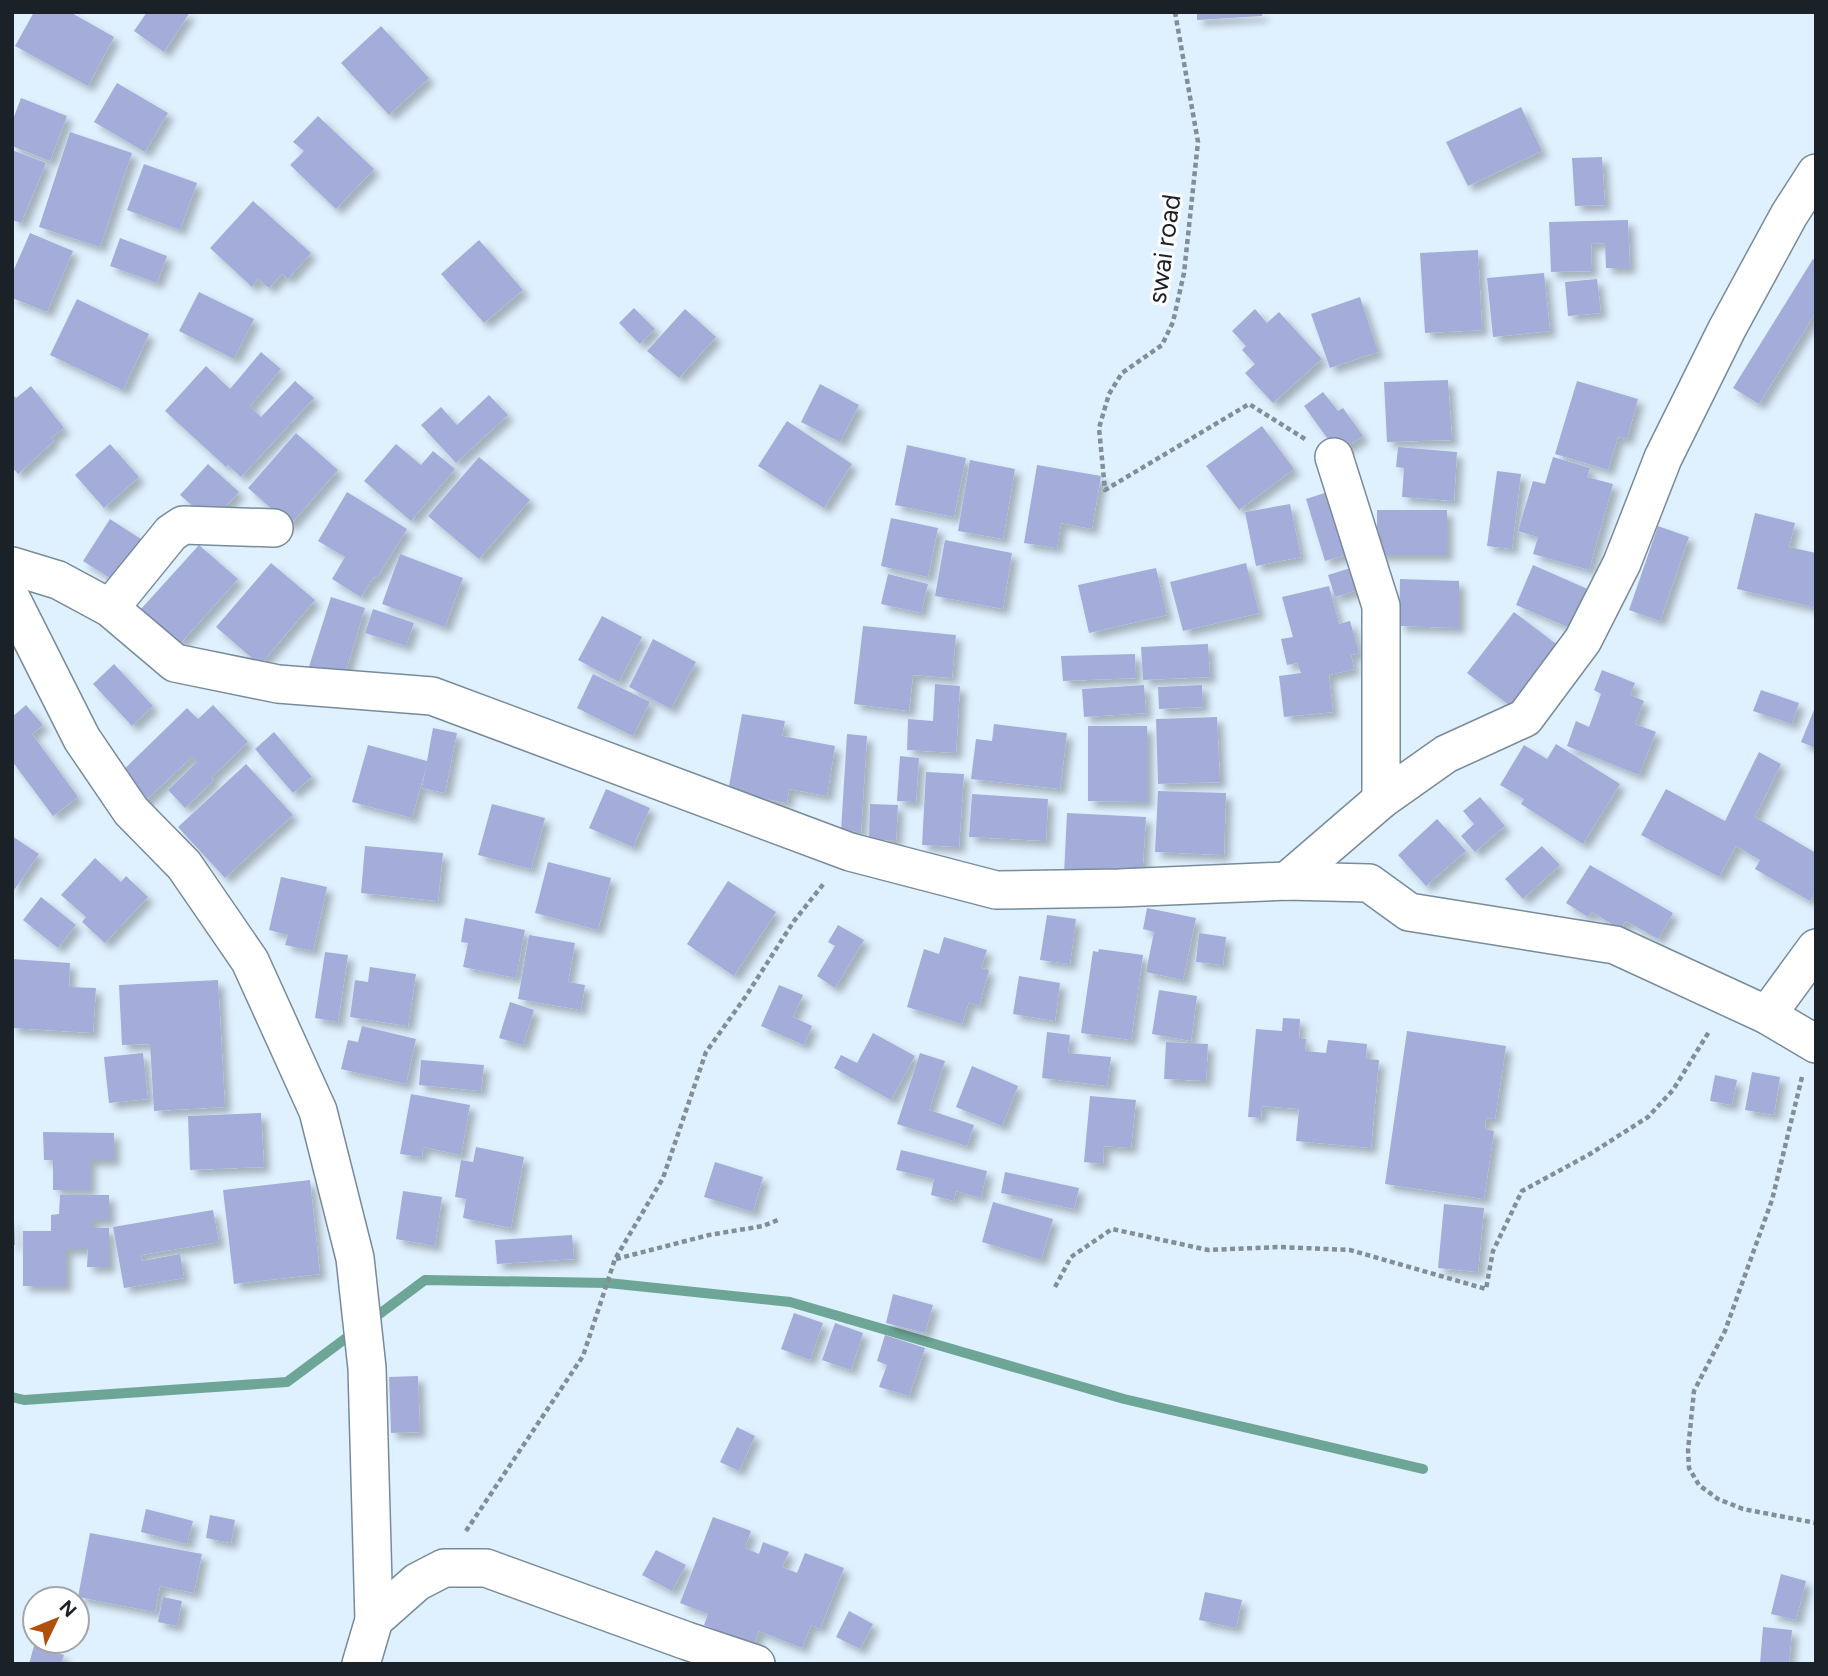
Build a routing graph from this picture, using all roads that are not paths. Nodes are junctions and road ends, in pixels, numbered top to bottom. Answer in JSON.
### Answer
{"nodes":[{"id":1,"x":1816,"y":173,"type":"edge"},
{"id":2,"x":1334,"y":457,"type":"road end"},
{"id":3,"x":274,"y":528,"type":"dead end"},
{"id":4,"x":12,"y":566,"type":"edge"},
{"id":5,"x":12,"y":600,"type":"edge"},
{"id":6,"x":110,"y":608,"type":"junction"},
{"id":7,"x":1381,"y":800,"type":"junction"},
{"id":8,"x":1287,"y":881,"type":"junction"},
{"id":9,"x":1816,"y":948,"type":"edge"},
{"id":10,"x":1767,"y":1015,"type":"junction"},
{"id":11,"x":1813,"y":1043,"type":"edge"},
{"id":12,"x":373,"y":1620,"type":"junction"},
{"id":13,"x":361,"y":1664,"type":"edge"},
{"id":14,"x":756,"y":1664,"type":"edge"}],
"edges":[{"from":1,"to":7,"type":"street"},
{"from":2,"to":7,"type":"street"},
{"from":3,"to":6,"type":"street"},
{"from":4,"to":6,"type":"street"},
{"from":5,"to":12,"type":"street"},
{"from":6,"to":8,"type":"street"},
{"from":7,"to":8,"type":"street"},
{"from":8,"to":10,"type":"street"},
{"from":9,"to":10,"type":"street"},
{"from":10,"to":11,"type":"street"},
{"from":12,"to":13,"type":"street"},
{"from":12,"to":14,"type":"street"}]}
